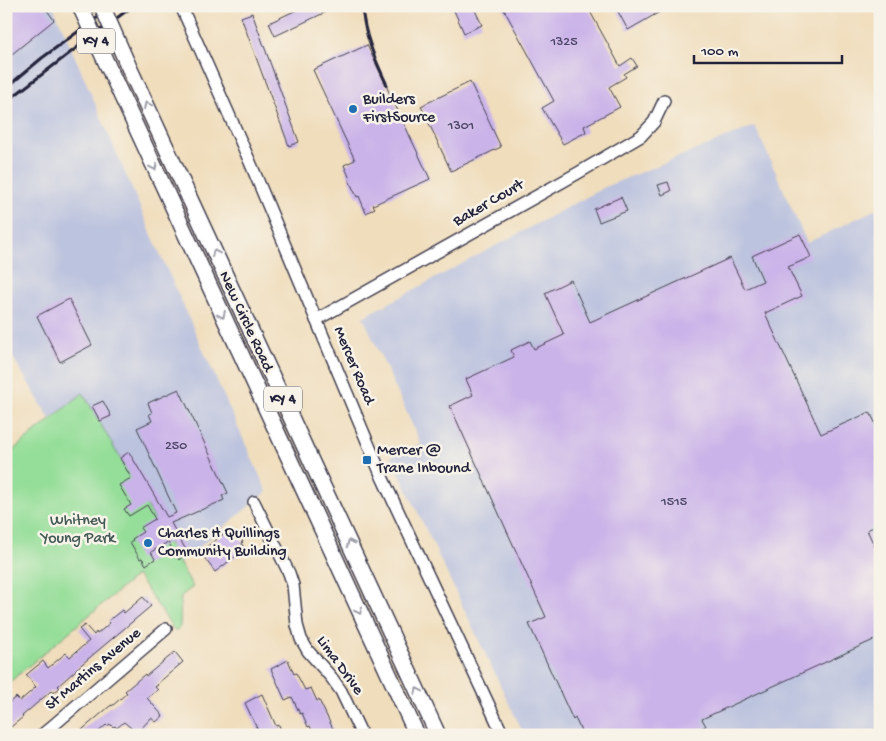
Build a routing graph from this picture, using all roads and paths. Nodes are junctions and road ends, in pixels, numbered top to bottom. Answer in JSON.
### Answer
{"nodes":[{"id":1,"x":80,"y":6,"type":"edge"},
{"id":2,"x":102,"y":6,"type":"edge"},
{"id":3,"x":181,"y":6,"type":"edge"},
{"id":4,"x":664,"y":101,"type":"dead end"},
{"id":5,"x":316,"y":320,"type":"junction"},
{"id":6,"x":254,"y":502,"type":"dead end"},
{"id":7,"x":166,"y":629,"type":"dead end"},
{"id":8,"x":42,"y":735,"type":"edge"},
{"id":9,"x":362,"y":735,"type":"edge"},
{"id":10,"x":417,"y":735,"type":"edge"},
{"id":11,"x":438,"y":735,"type":"edge"},
{"id":12,"x":503,"y":735,"type":"edge"}],
"edges":[{"from":1,"to":10,"type":"highway","name":"New Circle Road","number":"KY 4","one_way":true,"bridge":true},
{"from":11,"to":2,"type":"highway","name":"New Circle Road","number":"KY 4","one_way":true,"bridge":true},
{"from":3,"to":5,"type":"street","name":"Mercer Road"},
{"from":4,"to":5,"type":"street","name":"Baker Court"},
{"from":5,"to":12,"type":"street","name":"Mercer Road"},
{"from":6,"to":9,"type":"street","name":"Lima Drive"},
{"from":7,"to":8,"type":"street","name":"St Martins Avenue"}]}
